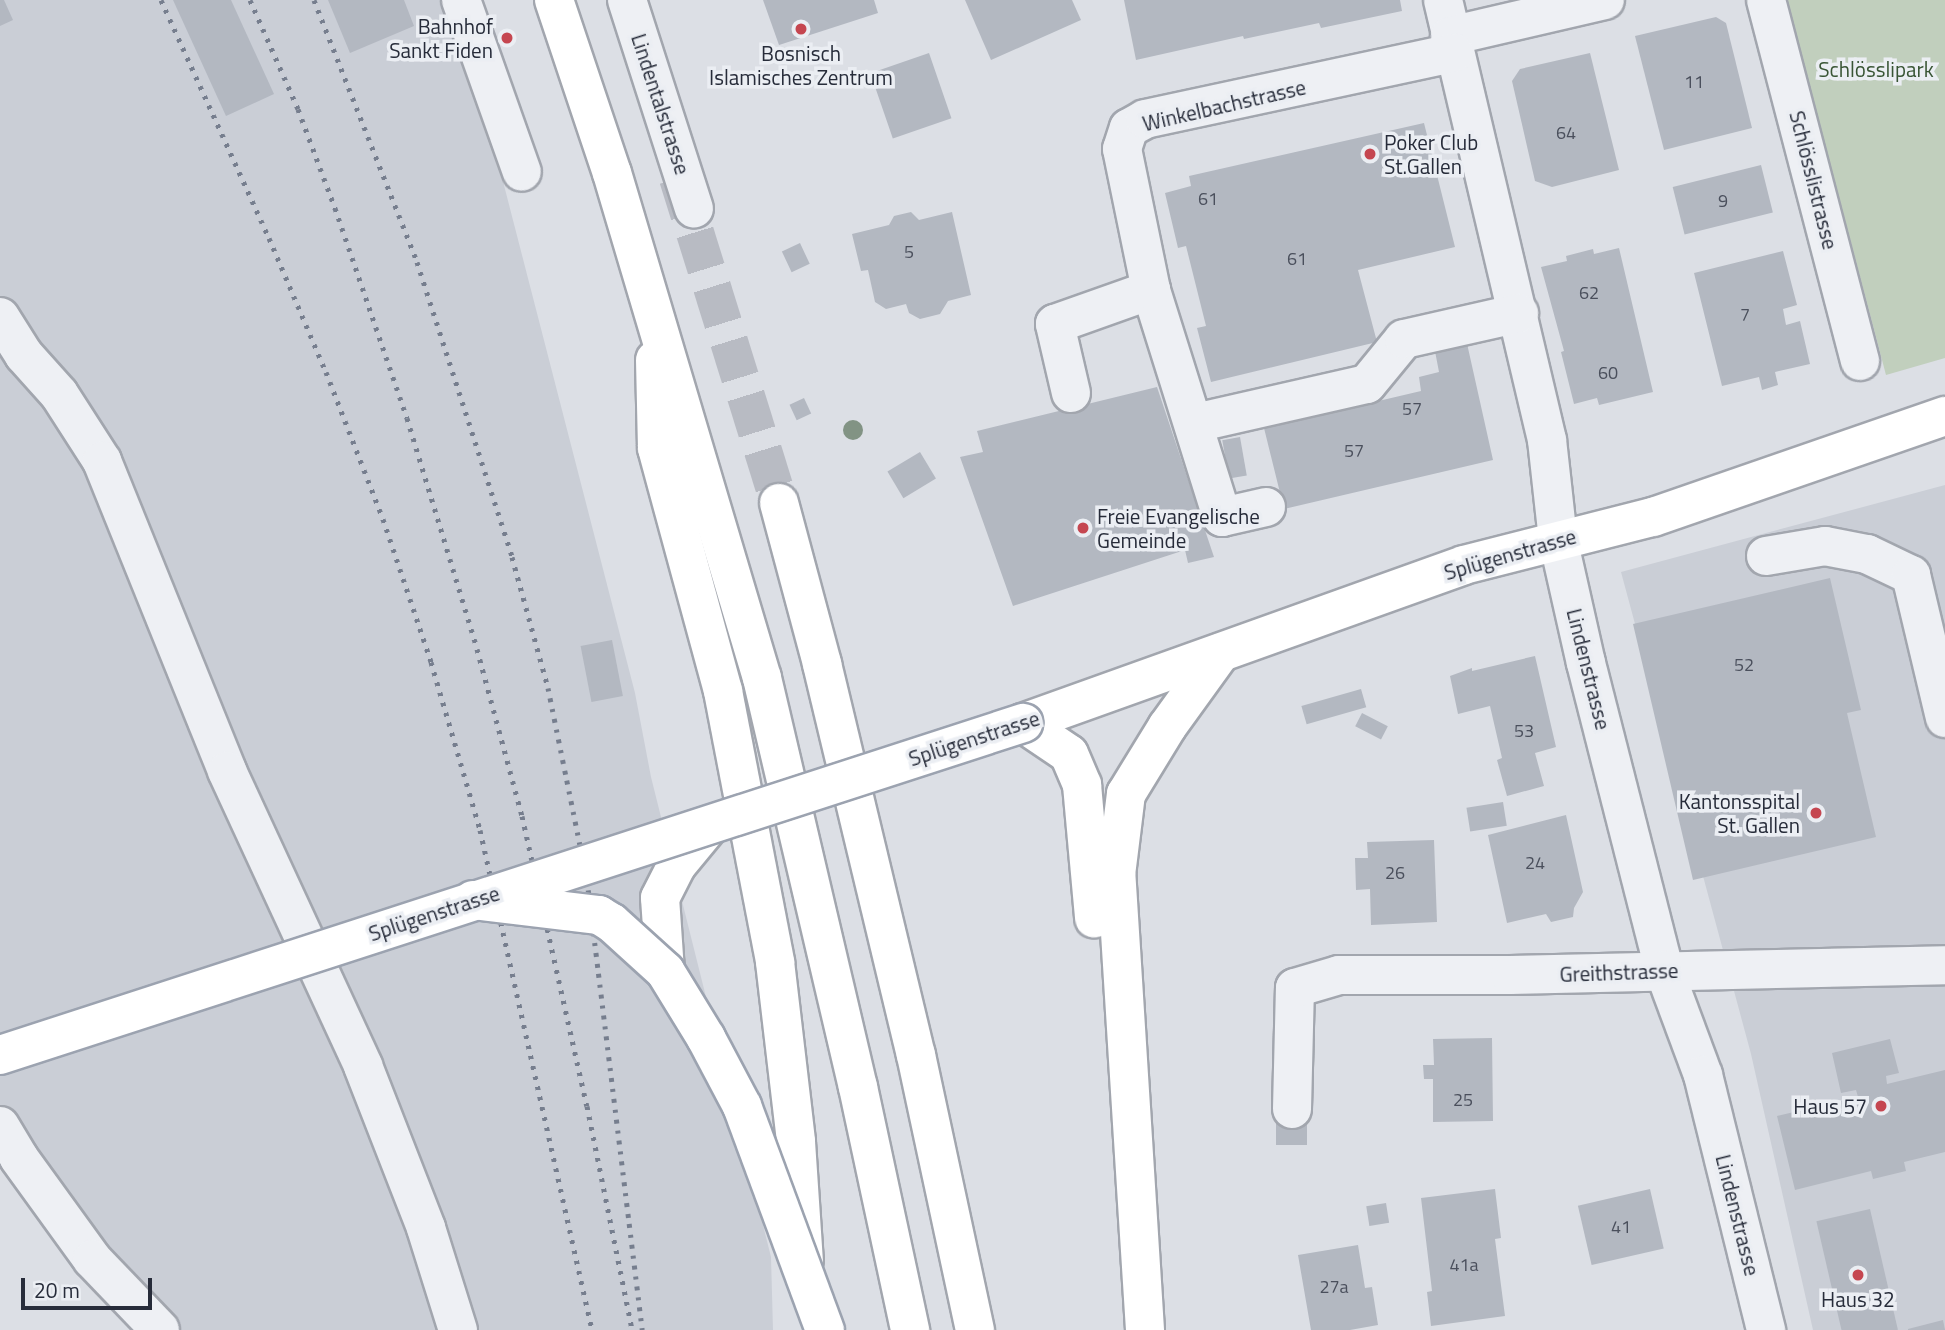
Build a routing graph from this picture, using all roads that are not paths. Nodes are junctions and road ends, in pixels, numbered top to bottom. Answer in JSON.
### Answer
{"nodes":[{"id":1,"x":461,"y":0,"type":"edge"},
{"id":2,"x":554,"y":0,"type":"edge"},
{"id":3,"x":627,"y":0,"type":"edge"},
{"id":4,"x":1605,"y":0,"type":"edge"},
{"id":5,"x":1766,"y":0,"type":"edge"},
{"id":6,"x":1449,"y":30,"type":"edge"},
{"id":7,"x":522,"y":172,"type":"dead end"},
{"id":8,"x":694,"y":209,"type":"tunnel mouth"},
{"id":9,"x":1151,"y":290,"type":"junction"},
{"id":10,"x":654,"y":309,"type":"junction"},
{"id":11,"x":1519,"y":313,"type":"junction"},
{"id":12,"x":0,"y":317,"type":"edge"},
{"id":13,"x":1860,"y":361,"type":"dead end"},
{"id":14,"x":1071,"y":393,"type":"dead end"},
{"id":15,"x":1945,"y":416,"type":"edge"},
{"id":16,"x":1195,"y":423,"type":"junction"},
{"id":17,"x":779,"y":503,"type":"tunnel mouth"},
{"id":18,"x":1266,"y":507,"type":"dead end"},
{"id":19,"x":1559,"y":539,"type":"junction"},
{"id":20,"x":1766,"y":556,"type":"dead end"},
{"id":21,"x":1221,"y":652,"type":"junction"},
{"id":22,"x":1945,"y":718,"type":"edge"},
{"id":23,"x":1023,"y":723,"type":"junction"},
{"id":24,"x":710,"y":825,"type":"junction"},
{"id":25,"x":473,"y":900,"type":"junction"},
{"id":26,"x":1945,"y":965,"type":"edge"},
{"id":27,"x":1664,"y":970,"type":"junction"},
{"id":28,"x":664,"y":971,"type":"junction"},
{"id":29,"x":0,"y":1055,"type":"edge"},
{"id":30,"x":1292,"y":1109,"type":"dead end"},
{"id":31,"x":0,"y":1126,"type":"edge"},
{"id":32,"x":160,"y":1330,"type":"edge"},
{"id":33,"x":458,"y":1330,"type":"edge"},
{"id":34,"x":809,"y":1330,"type":"edge"},
{"id":35,"x":825,"y":1330,"type":"edge"},
{"id":36,"x":910,"y":1330,"type":"edge"},
{"id":37,"x":975,"y":1330,"type":"edge"},
{"id":38,"x":1142,"y":1330,"type":"edge"},
{"id":39,"x":1766,"y":1330,"type":"edge"}],
"edges":[{"from":1,"to":7,"type":"street"},
{"from":2,"to":10,"type":"main road"},
{"from":3,"to":8,"type":"street","name":"Lindentalstrasse"},
{"from":4,"to":6,"type":"street"},
{"from":5,"to":13,"type":"street","name":"Schlösslistrasse"},
{"from":6,"to":9,"type":"street","name":"Winkelbachstrasse"},
{"from":6,"to":11,"type":"street","name":"Lindenstrasse"},
{"from":9,"to":14,"type":"street"},
{"from":9,"to":16,"type":"street","name":"Winkelbachstrasse"},
{"from":10,"to":34,"type":"main road"},
{"from":10,"to":36,"type":"main road"},
{"from":11,"to":16,"type":"street"},
{"from":11,"to":19,"type":"street","name":"Lindenstrasse"},
{"from":12,"to":33,"type":"street"},
{"from":15,"to":19,"type":"main road","name":"Splügenstrasse"},
{"from":16,"to":18,"type":"street","name":"Winkelbachstrasse"},
{"from":17,"to":37,"type":"main road"},
{"from":19,"to":21,"type":"main road","name":"Splügenstrasse"},
{"from":19,"to":27,"type":"street","name":"Lindenstrasse"},
{"from":20,"to":22,"type":"street"},
{"from":21,"to":23,"type":"main road","name":"Splügenstrasse"},
{"from":21,"to":38,"type":"main road"},
{"from":23,"to":24,"type":"main road","name":"Splügenstrasse","bridge":true},
{"from":23,"to":38,"type":"main road"},
{"from":24,"to":25,"type":"main road","name":"Splügenstrasse","bridge":true},
{"from":24,"to":28,"type":"main road"},
{"from":25,"to":28,"type":"main road","bridge":true},
{"from":25,"to":29,"type":"main road","name":"Splügenstrasse","bridge":true},
{"from":26,"to":27,"type":"street","name":"Greithstrasse"},
{"from":27,"to":30,"type":"street","name":"Greithstrasse"},
{"from":27,"to":39,"type":"street","name":"Lindenstrasse"},
{"from":28,"to":35,"type":"main road","bridge":true},
{"from":31,"to":32,"type":"street"}]}
